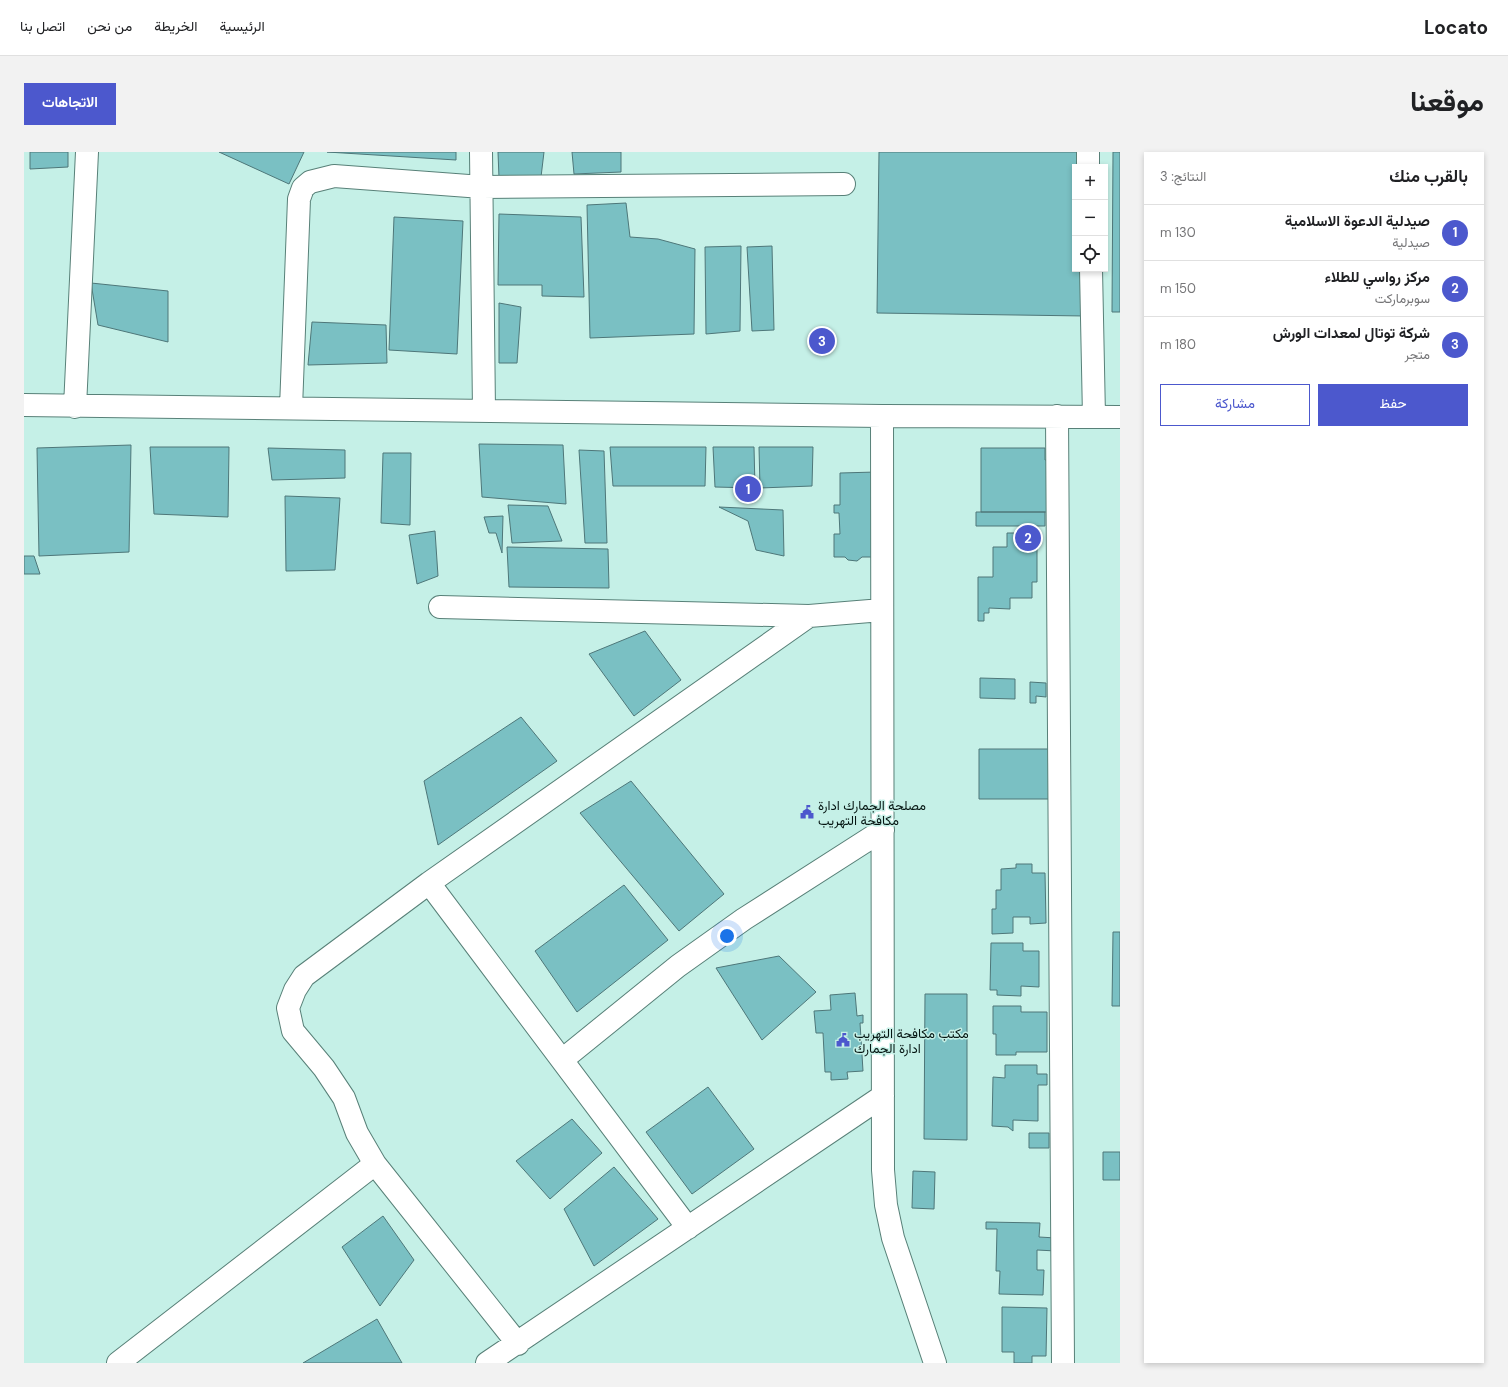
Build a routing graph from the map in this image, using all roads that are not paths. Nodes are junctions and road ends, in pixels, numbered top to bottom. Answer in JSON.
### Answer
{"nodes":[{"id":1,"x":87,"y":152,"type":"edge"},
{"id":2,"x":481,"y":152,"type":"edge"},
{"id":3,"x":1088,"y":152,"type":"edge"},
{"id":4,"x":1088,"y":164,"type":"edge"},
{"id":5,"x":844,"y":184,"type":"dead end"},
{"id":6,"x":482,"y":187,"type":"junction"},
{"id":7,"x":1090,"y":272,"type":"edge"},
{"id":8,"x":24,"y":405,"type":"edge"},
{"id":9,"x":75,"y":407,"type":"junction"},
{"id":10,"x":292,"y":408,"type":"junction"},
{"id":11,"x":484,"y":411,"type":"junction"},
{"id":12,"x":882,"y":416,"type":"junction"},
{"id":13,"x":1057,"y":416,"type":"junction"},
{"id":14,"x":1094,"y":417,"type":"junction"},
{"id":15,"x":1120,"y":417,"type":"edge"},
{"id":16,"x":440,"y":607,"type":"dead end"},
{"id":17,"x":882,"y":610,"type":"junction"},
{"id":18,"x":809,"y":616,"type":"junction"},
{"id":19,"x":883,"y":830,"type":"junction"},
{"id":20,"x":429,"y":883,"type":"junction"},
{"id":21,"x":562,"y":1060,"type":"junction"},
{"id":22,"x":883,"y":1096,"type":"junction"},
{"id":23,"x":375,"y":1164,"type":"junction"},
{"id":24,"x":688,"y":1228,"type":"junction"},
{"id":25,"x":518,"y":1344,"type":"junction"},
{"id":26,"x":118,"y":1363,"type":"edge"},
{"id":27,"x":487,"y":1363,"type":"edge"},
{"id":28,"x":935,"y":1363,"type":"edge"},
{"id":29,"x":1063,"y":1363,"type":"edge"}],
"edges":[{"from":1,"to":9,"type":"street"},
{"from":2,"to":6,"type":"street"},
{"from":3,"to":4,"type":"street"},
{"from":5,"to":6,"type":"street"},
{"from":6,"to":10,"type":"street"},
{"from":6,"to":11,"type":"street"},
{"from":7,"to":14,"type":"street"},
{"from":8,"to":9,"type":"street"},
{"from":9,"to":10,"type":"street"},
{"from":10,"to":11,"type":"street"},
{"from":11,"to":12,"type":"street"},
{"from":12,"to":13,"type":"street"},
{"from":12,"to":17,"type":"street"},
{"from":13,"to":14,"type":"street"},
{"from":13,"to":29,"type":"street"},
{"from":14,"to":15,"type":"street"},
{"from":16,"to":18,"type":"street"},
{"from":17,"to":18,"type":"street"},
{"from":17,"to":19,"type":"street"},
{"from":18,"to":20,"type":"street"},
{"from":19,"to":21,"type":"street"},
{"from":19,"to":22,"type":"street"},
{"from":20,"to":21,"type":"street"},
{"from":20,"to":23,"type":"street"},
{"from":21,"to":24,"type":"street"},
{"from":22,"to":24,"type":"street"},
{"from":22,"to":28,"type":"street"},
{"from":23,"to":25,"type":"street"},
{"from":23,"to":26,"type":"street"},
{"from":24,"to":25,"type":"street"},
{"from":25,"to":27,"type":"street"}]}
